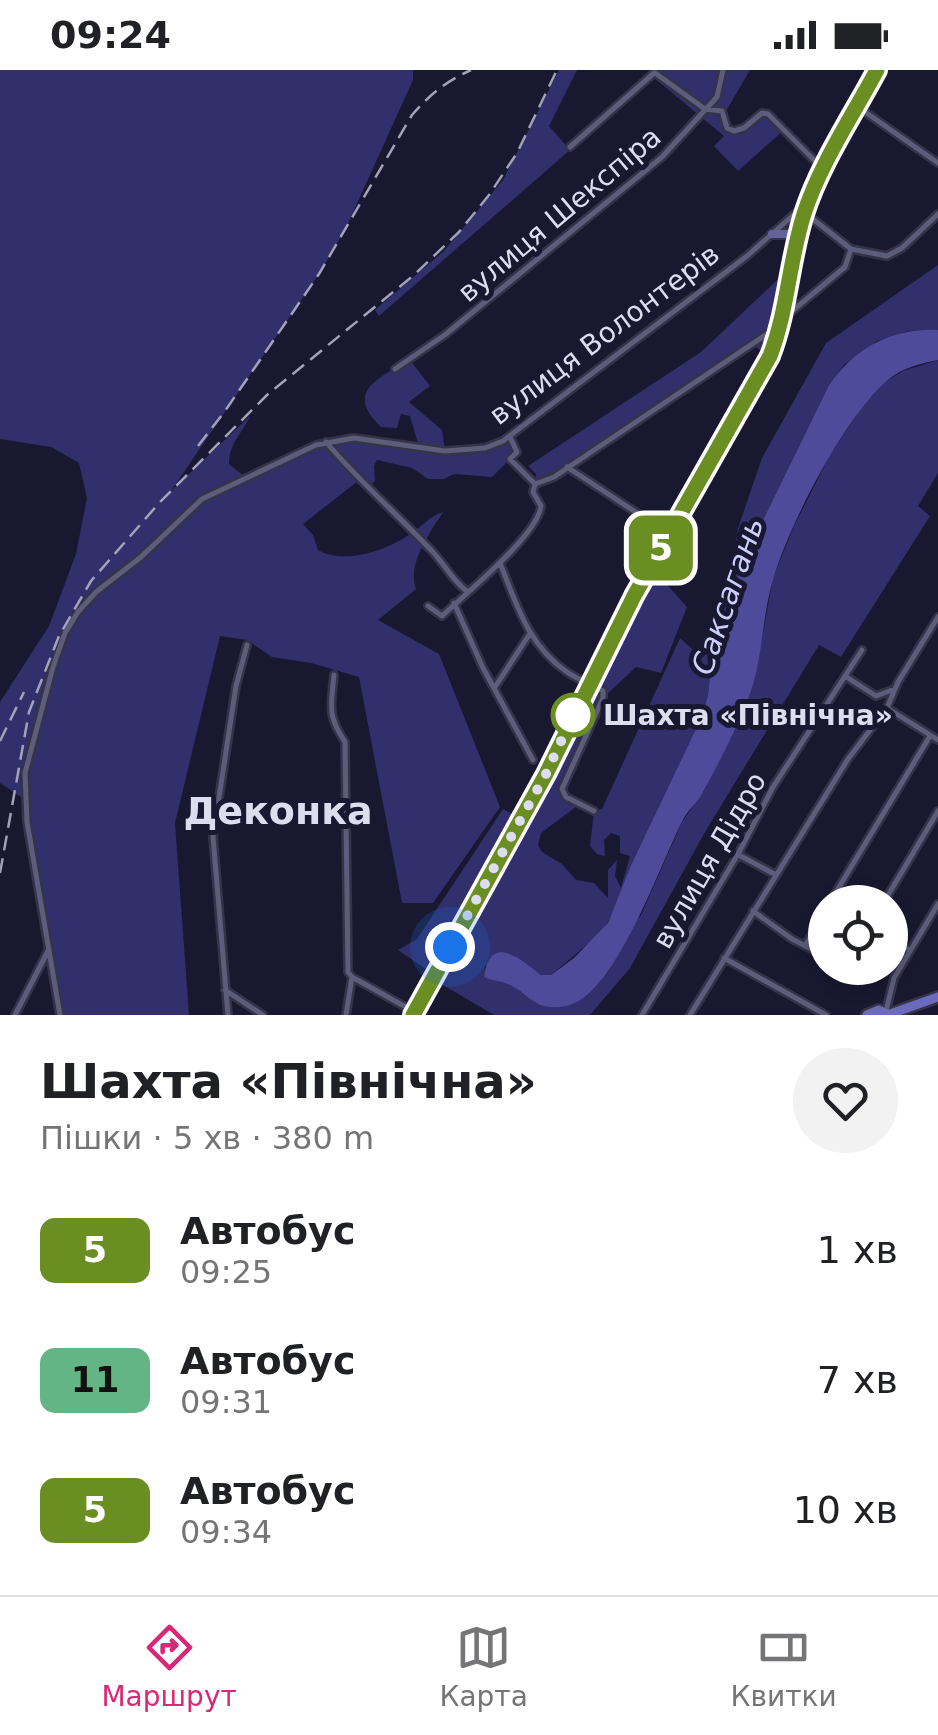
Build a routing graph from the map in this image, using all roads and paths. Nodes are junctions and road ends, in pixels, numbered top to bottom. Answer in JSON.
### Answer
{"nodes":[{"id":1,"x":723,"y":70,"type":"edge"},
{"id":2,"x":877,"y":70,"type":"edge"},
{"id":3,"x":656,"y":72,"type":"edge"},
{"id":4,"x":858,"y":106,"type":"junction"},
{"id":5,"x":705,"y":109,"type":"junction"},
{"id":6,"x":570,"y":148,"type":"dead end"},
{"id":7,"x":938,"y":163,"type":"edge"},
{"id":8,"x":824,"y":170,"type":"junction"},
{"id":9,"x":808,"y":202,"type":"junction"},
{"id":10,"x":804,"y":212,"type":"junction"},
{"id":11,"x":938,"y":214,"type":"edge"},
{"id":12,"x":772,"y":234,"type":"junction"},
{"id":13,"x":851,"y":249,"type":"junction"},
{"id":14,"x":796,"y":250,"type":"junction"},
{"id":15,"x":783,"y":321,"type":"junction"},
{"id":16,"x":395,"y":370,"type":"dead end"},
{"id":17,"x":510,"y":437,"type":"junction"},
{"id":18,"x":326,"y":442,"type":"junction"},
{"id":19,"x":566,"y":467,"type":"junction"},
{"id":20,"x":534,"y":484,"type":"junction"},
{"id":21,"x":669,"y":534,"type":"junction"},
{"id":22,"x":500,"y":563,"type":"junction"},
{"id":23,"x":468,"y":592,"type":"junction"},
{"id":24,"x":454,"y":602,"type":"junction"},
{"id":25,"x":428,"y":606,"type":"dead end"},
{"id":26,"x":938,"y":617,"type":"edge"},
{"id":27,"x":529,"y":635,"type":"junction"},
{"id":28,"x":246,"y":645,"type":"dead end"},
{"id":29,"x":862,"y":650,"type":"dead end"},
{"id":30,"x":334,"y":676,"type":"dead end"},
{"id":31,"x":846,"y":676,"type":"junction"},
{"id":32,"x":589,"y":683,"type":"junction"},
{"id":33,"x":494,"y":687,"type":"junction"},
{"id":34,"x":895,"y":690,"type":"junction"},
{"id":35,"x":887,"y":708,"type":"junction"},
{"id":36,"x":930,"y":736,"type":"junction"},
{"id":37,"x":938,"y":740,"type":"edge"},
{"id":38,"x":533,"y":760,"type":"dead end"},
{"id":39,"x":594,"y":811,"type":"dead end"},
{"id":40,"x":938,"y":812,"type":"edge"},
{"id":41,"x":738,"y":854,"type":"junction"},
{"id":42,"x":776,"y":875,"type":"junction"},
{"id":43,"x":840,"y":885,"type":"edge"},
{"id":44,"x":894,"y":885,"type":"edge"},
{"id":45,"x":938,"y":904,"type":"edge"},
{"id":46,"x":753,"y":910,"type":"junction"},
{"id":47,"x":808,"y":941,"type":"edge"},
{"id":48,"x":805,"y":946,"type":"junction"},
{"id":49,"x":808,"y":948,"type":"edge"},
{"id":50,"x":48,"y":950,"type":"junction"},
{"id":51,"x":910,"y":950,"type":"joint"},
{"id":52,"x":724,"y":958,"type":"junction"},
{"id":53,"x":352,"y":977,"type":"junction"},
{"id":54,"x":226,"y":990,"type":"junction"},
{"id":55,"x":938,"y":997,"type":"edge"},
{"id":56,"x":912,"y":1011,"type":"edge"},
{"id":57,"x":889,"y":1013,"type":"edge"},
{"id":58,"x":416,"y":1014,"type":"edge"},
{"id":59,"x":16,"y":1015,"type":"edge"},
{"id":60,"x":60,"y":1015,"type":"edge"},
{"id":61,"x":228,"y":1015,"type":"edge"},
{"id":62,"x":263,"y":1015,"type":"edge"},
{"id":63,"x":346,"y":1015,"type":"edge"},
{"id":64,"x":642,"y":1015,"type":"edge"},
{"id":65,"x":690,"y":1015,"type":"edge"},
{"id":66,"x":826,"y":1015,"type":"edge"},
{"id":67,"x":866,"y":1015,"type":"edge"}],
"edges":[{"from":1,"to":5,"type":"street","name":"вулиця Шекспіра"},
{"from":2,"to":4,"type":"street","name":"вулиця Волонтерів"},
{"from":3,"to":5,"type":"street"},
{"from":3,"to":6,"type":"street"},
{"from":4,"to":7,"type":"street"},
{"from":4,"to":8,"type":"street","name":"вулиця Волонтерів"},
{"from":5,"to":8,"type":"street"},
{"from":5,"to":16,"type":"street","name":"вулиця Шекспіра"},
{"from":8,"to":9,"type":"street","name":"вулиця Волонтерів"},
{"from":9,"to":10,"type":"street"},
{"from":9,"to":12,"type":"street","name":"вулиця Волонтерів"},
{"from":10,"to":13,"type":"street"},
{"from":10,"to":14,"type":"street"},
{"from":11,"to":13,"type":"street"},
{"from":12,"to":14,"type":"street"},
{"from":12,"to":17,"type":"street","name":"вулиця Волонтерів"},
{"from":13,"to":15,"type":"street"},
{"from":14,"to":15,"type":"street"},
{"from":15,"to":19,"type":"street"},
{"from":15,"to":21,"type":"street"},
{"from":17,"to":18,"type":"street","name":"вулиця Волонтерів"},
{"from":17,"to":20,"type":"street"},
{"from":18,"to":23,"type":"street"},
{"from":18,"to":50,"type":"street","name":"вулиця Волонтерів"},
{"from":19,"to":20,"type":"street"},
{"from":19,"to":21,"type":"street"},
{"from":20,"to":22,"type":"street"},
{"from":21,"to":32,"type":"street"},
{"from":22,"to":23,"type":"street"},
{"from":22,"to":27,"type":"street"},
{"from":23,"to":24,"type":"street"},
{"from":24,"to":25,"type":"street"},
{"from":24,"to":33,"type":"street"},
{"from":26,"to":34,"type":"street"},
{"from":27,"to":32,"type":"street"},
{"from":27,"to":33,"type":"street"},
{"from":28,"to":54,"type":"street"},
{"from":29,"to":31,"type":"street","name":"вулиця Дідро"},
{"from":30,"to":53,"type":"street"},
{"from":31,"to":34,"type":"street"},
{"from":31,"to":41,"type":"street","name":"вулиця Дідро"},
{"from":32,"to":39,"type":"street"},
{"from":32,"to":58,"type":"street"},
{"from":33,"to":38,"type":"street"},
{"from":34,"to":35,"type":"street"},
{"from":35,"to":36,"type":"street"},
{"from":35,"to":42,"type":"street"},
{"from":36,"to":37,"type":"street"},
{"from":36,"to":43,"type":"street"},
{"from":40,"to":44,"type":"street"},
{"from":41,"to":42,"type":"street"},
{"from":41,"to":64,"type":"street","name":"вулиця Дідро"},
{"from":42,"to":46,"type":"street"},
{"from":45,"to":51,"type":"street"},
{"from":46,"to":48,"type":"street"},
{"from":46,"to":52,"type":"street"},
{"from":47,"to":48,"type":"street"},
{"from":48,"to":49,"type":"street"},
{"from":50,"to":59,"type":"street"},
{"from":50,"to":60,"type":"street","name":"вулиця Волонтерів"},
{"from":51,"to":57,"type":"street"},
{"from":52,"to":65,"type":"street"},
{"from":52,"to":66,"type":"street"},
{"from":53,"to":58,"type":"street"},
{"from":53,"to":63,"type":"street"},
{"from":54,"to":61,"type":"street"},
{"from":54,"to":62,"type":"street"},
{"from":55,"to":56,"type":"main road"},
{"from":56,"to":57,"type":"main road"},
{"from":57,"to":67,"type":"main road"}]}
